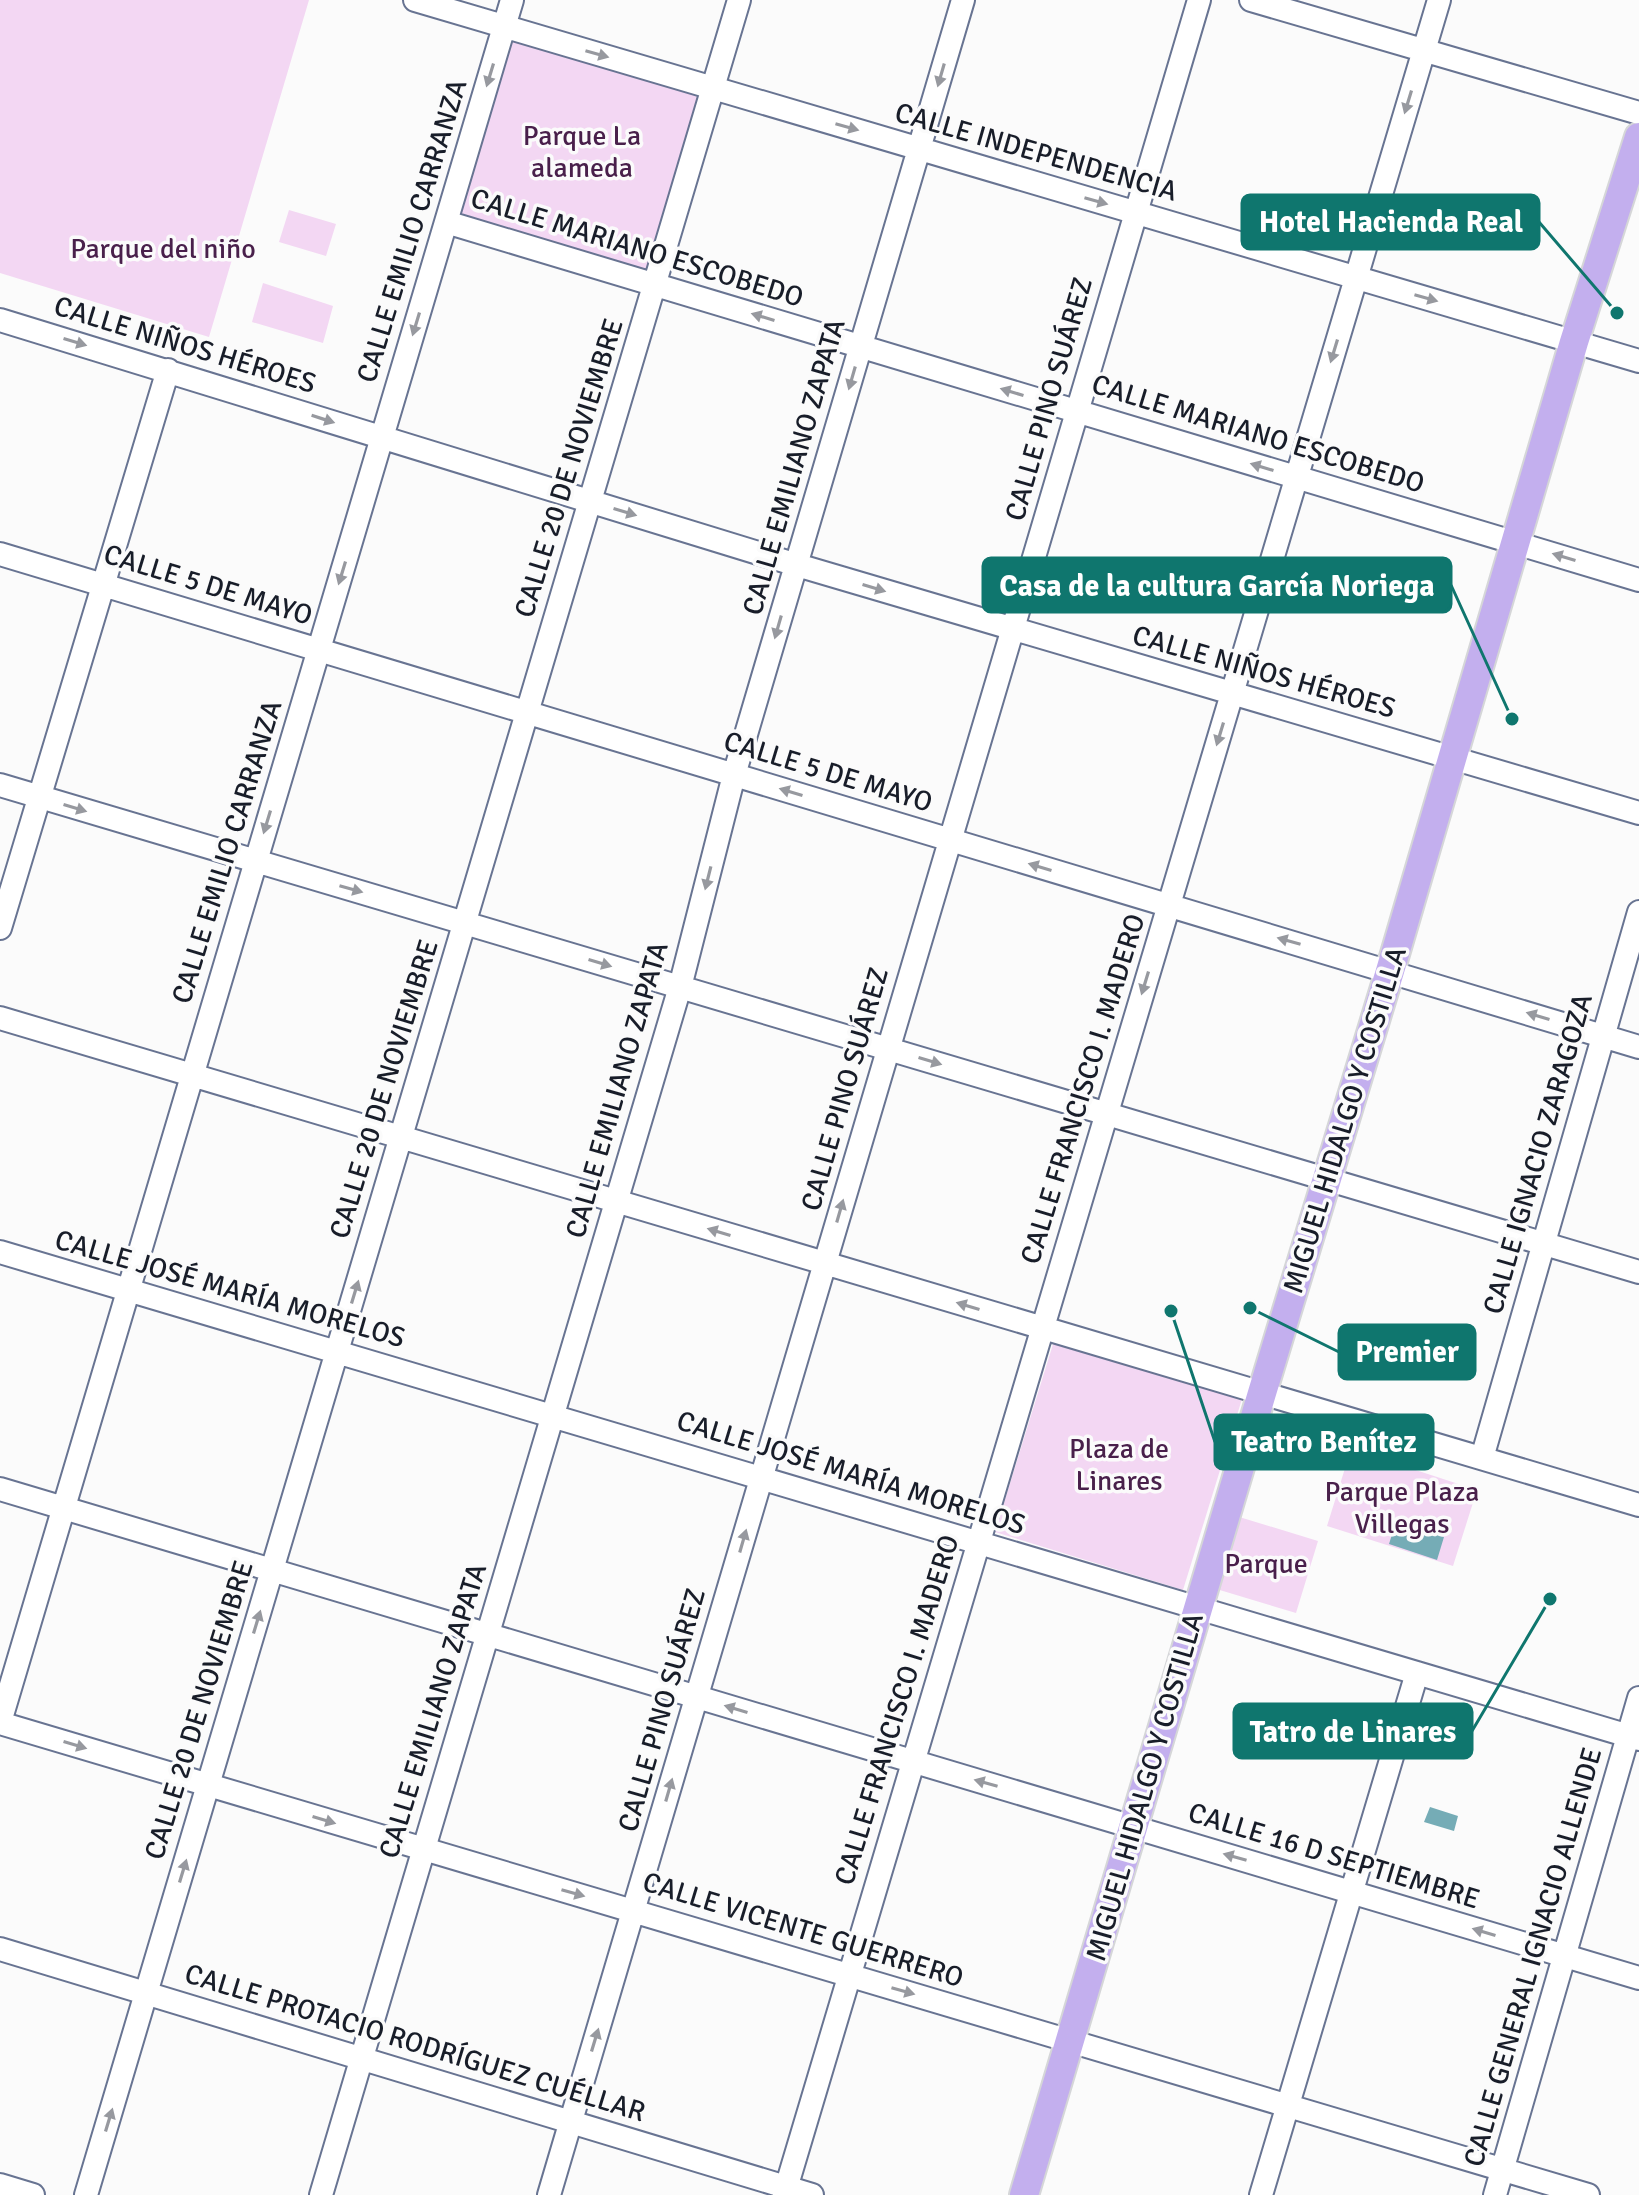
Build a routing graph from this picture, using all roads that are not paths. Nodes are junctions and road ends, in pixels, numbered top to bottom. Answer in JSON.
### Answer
{"nodes":[{"id":1,"x":415,"y":0,"type":"edge"},
{"id":2,"x":512,"y":0,"type":"edge"},
{"id":3,"x":739,"y":0,"type":"edge"},
{"id":4,"x":963,"y":0,"type":"edge"},
{"id":5,"x":1199,"y":0,"type":"edge"},
{"id":6,"x":1251,"y":0,"type":"edge"},
{"id":7,"x":1439,"y":0,"type":"edge"},
{"id":8,"x":504,"y":26,"type":"junction"},
{"id":9,"x":1424,"y":50,"type":"junction"},
{"id":10,"x":713,"y":88,"type":"junction"},
{"id":11,"x":1639,"y":113,"type":"edge"},
{"id":12,"x":1639,"y":137,"type":"edge"},
{"id":13,"x":919,"y":149,"type":"junction"},
{"id":14,"x":1136,"y":213,"type":"junction"},
{"id":15,"x":446,"y":222,"type":"junction"},
{"id":16,"x":1356,"y":278,"type":"junction"},
{"id":17,"x":655,"y":285,"type":"junction"},
{"id":18,"x":0,"y":320,"type":"edge"},
{"id":19,"x":1574,"y":342,"type":"junction"},
{"id":20,"x":861,"y":347,"type":"junction"},
{"id":21,"x":1639,"y":361,"type":"edge"},
{"id":22,"x":168,"y":370,"type":"junction"},
{"id":23,"x":1077,"y":412,"type":"junction"},
{"id":24,"x":382,"y":438,"type":"junction"},
{"id":25,"x":1296,"y":477,"type":"junction"},
{"id":26,"x":590,"y":501,"type":"junction"},
{"id":27,"x":1514,"y":542,"type":"junction"},
{"id":28,"x":0,"y":554,"type":"edge"},
{"id":29,"x":797,"y":565,"type":"junction"},
{"id":30,"x":1639,"y":580,"type":"edge"},
{"id":31,"x":103,"y":585,"type":"junction"},
{"id":32,"x":1012,"y":630,"type":"junction"},
{"id":33,"x":319,"y":650,"type":"junction"},
{"id":34,"x":1232,"y":695,"type":"junction"},
{"id":35,"x":528,"y":713,"type":"junction"},
{"id":36,"x":1452,"y":759,"type":"junction"},
{"id":37,"x":734,"y":775,"type":"junction"},
{"id":38,"x":0,"y":785,"type":"edge"},
{"id":39,"x":39,"y":797,"type":"junction"},
{"id":40,"x":1639,"y":813,"type":"edge"},
{"id":41,"x":950,"y":840,"type":"junction"},
{"id":42,"x":256,"y":861,"type":"junction"},
{"id":43,"x":1169,"y":906,"type":"junction"},
{"id":44,"x":1639,"y":912,"type":"edge"},
{"id":45,"x":465,"y":923,"type":"junction"},
{"id":46,"x":0,"y":928,"type":"edge"},
{"id":47,"x":1390,"y":971,"type":"junction"},
{"id":48,"x":680,"y":987,"type":"junction"},
{"id":49,"x":0,"y":1018,"type":"edge"},
{"id":50,"x":1603,"y":1036,"type":"junction"},
{"id":51,"x":1639,"y":1047,"type":"edge"},
{"id":52,"x":888,"y":1049,"type":"junction"},
{"id":53,"x":192,"y":1075,"type":"junction"},
{"id":54,"x":1106,"y":1114,"type":"junction"},
{"id":55,"x":401,"y":1137,"type":"junction"},
{"id":56,"x":1328,"y":1178,"type":"junction"},
{"id":57,"x":616,"y":1201,"type":"junction"},
{"id":58,"x":1544,"y":1244,"type":"junction"},
{"id":59,"x":0,"y":1252,"type":"edge"},
{"id":60,"x":825,"y":1263,"type":"junction"},
{"id":61,"x":1639,"y":1272,"type":"edge"},
{"id":62,"x":128,"y":1290,"type":"junction"},
{"id":63,"x":1043,"y":1328,"type":"junction"},
{"id":64,"x":337,"y":1352,"type":"junction"},
{"id":65,"x":1262,"y":1393,"type":"junction"},
{"id":66,"x":553,"y":1415,"type":"junction"},
{"id":67,"x":1482,"y":1458,"type":"junction"},
{"id":68,"x":761,"y":1478,"type":"junction"},
{"id":69,"x":0,"y":1489,"type":"edge"},
{"id":70,"x":1639,"y":1505,"type":"edge"},
{"id":71,"x":63,"y":1508,"type":"junction"},
{"id":72,"x":978,"y":1543,"type":"junction"},
{"id":73,"x":272,"y":1571,"type":"junction"},
{"id":74,"x":1198,"y":1606,"type":"junction"},
{"id":75,"x":488,"y":1635,"type":"junction"},
{"id":76,"x":1417,"y":1673,"type":"junction"},
{"id":77,"x":697,"y":1697,"type":"junction"},
{"id":78,"x":1639,"y":1698,"type":"edge"},
{"id":79,"x":0,"y":1722,"type":"edge"},
{"id":80,"x":1634,"y":1738,"type":"edge"},
{"id":81,"x":913,"y":1762,"type":"junction"},
{"id":82,"x":208,"y":1785,"type":"junction"},
{"id":83,"x":1134,"y":1827,"type":"junction"},
{"id":84,"x":422,"y":1849,"type":"junction"},
{"id":85,"x":1351,"y":1891,"type":"junction"},
{"id":86,"x":633,"y":1911,"type":"junction"},
{"id":87,"x":0,"y":1949,"type":"edge"},
{"id":88,"x":1564,"y":1956,"type":"junction"},
{"id":89,"x":850,"y":1976,"type":"junction"},
{"id":90,"x":1639,"y":1978,"type":"edge"},
{"id":91,"x":146,"y":1993,"type":"junction"},
{"id":92,"x":1071,"y":2041,"type":"junction"},
{"id":93,"x":362,"y":2058,"type":"junction"},
{"id":94,"x":1286,"y":2106,"type":"junction"},
{"id":95,"x":571,"y":2122,"type":"junction"},
{"id":96,"x":1502,"y":2170,"type":"junction"},
{"id":97,"x":0,"y":2185,"type":"edge"},
{"id":98,"x":785,"y":2191,"type":"edge"},
{"id":99,"x":33,"y":2195,"type":"edge"},
{"id":100,"x":86,"y":2195,"type":"edge"},
{"id":101,"x":321,"y":2195,"type":"edge"},
{"id":102,"x":549,"y":2195,"type":"edge"},
{"id":103,"x":812,"y":2195,"type":"edge"},
{"id":104,"x":1024,"y":2195,"type":"edge"},
{"id":105,"x":1261,"y":2195,"type":"edge"},
{"id":106,"x":1495,"y":2195,"type":"edge"},
{"id":107,"x":1588,"y":2195,"type":"edge"}],
"edges":[{"from":1,"to":8,"type":"street","name":"CALLE INDEPENDENCIA"},
{"from":2,"to":8,"type":"street","name":"CALLE EMILIO CARRANZA"},
{"from":3,"to":10,"type":"street","name":"CALLE 20 DE NOVIEMBRE"},
{"from":4,"to":13,"type":"street","name":"CALLE EMILIANO ZAPATA","one_way":true},
{"from":5,"to":14,"type":"street","name":"CALLE PINO SUÁREZ"},
{"from":6,"to":9,"type":"street"},
{"from":7,"to":9,"type":"street","name":"CALLE FRANCISCO I. MADERO"},
{"from":8,"to":10,"type":"street","name":"CALLE INDEPENDENCIA","one_way":true},
{"from":8,"to":15,"type":"street","name":"CALLE EMILIO CARRANZA","one_way":true},
{"from":9,"to":11,"type":"street"},
{"from":9,"to":16,"type":"street","name":"CALLE FRANCISCO I. MADERO","one_way":true},
{"from":10,"to":13,"type":"street","name":"CALLE INDEPENDENCIA","one_way":true},
{"from":10,"to":17,"type":"street","name":"CALLE 20 DE NOVIEMBRE"},
{"from":12,"to":19,"type":"main road","name":"MIGUEL HIDALGO Y COSTILLA"},
{"from":13,"to":14,"type":"street","name":"CALLE INDEPENDENCIA","one_way":true},
{"from":13,"to":20,"type":"street","name":"CALLE EMILIANO ZAPATA"},
{"from":14,"to":16,"type":"street","name":"CALLE INDEPENDENCIA"},
{"from":14,"to":23,"type":"street","name":"CALLE PINO SUÁREZ"},
{"from":15,"to":17,"type":"street","name":"CALLE MARIANO ESCOBEDO"},
{"from":15,"to":24,"type":"street","name":"CALLE EMILIO CARRANZA","one_way":true},
{"from":16,"to":19,"type":"street","name":"CALLE INDEPENDENCIA","one_way":true},
{"from":16,"to":25,"type":"street","name":"CALLE FRANCISCO I. MADERO","one_way":true},
{"from":20,"to":17,"type":"street","name":"CALLE MARIANO ESCOBEDO","one_way":true},
{"from":17,"to":26,"type":"street","name":"CALLE 20 DE NOVIEMBRE"},
{"from":18,"to":22,"type":"street","name":"CALLE NIÑOS HÉROES","one_way":true},
{"from":19,"to":21,"type":"street","name":"CALLE INDEPENDENCIA"},
{"from":19,"to":27,"type":"main road","name":"MIGUEL HIDALGO Y COSTILLA"},
{"from":23,"to":20,"type":"street","name":"CALLE MARIANO ESCOBEDO","one_way":true},
{"from":20,"to":29,"type":"street","name":"CALLE EMILIANO ZAPATA","one_way":true},
{"from":22,"to":24,"type":"street","name":"CALLE NIÑOS HÉROES","one_way":true},
{"from":22,"to":31,"type":"street"},
{"from":25,"to":23,"type":"street","name":"CALLE MARIANO ESCOBEDO","one_way":true},
{"from":23,"to":32,"type":"street","name":"CALLE PINO SUÁREZ"},
{"from":24,"to":26,"type":"street","name":"CALLE NIÑOS HÉROES"},
{"from":24,"to":33,"type":"street","name":"CALLE EMILIO CARRANZA","one_way":true},
{"from":25,"to":27,"type":"street","name":"CALLE MARIANO ESCOBEDO"},
{"from":25,"to":34,"type":"street","name":"CALLE FRANCISCO I. MADERO"},
{"from":26,"to":29,"type":"street","name":"CALLE NIÑOS HÉROES","one_way":true},
{"from":26,"to":35,"type":"street","name":"CALLE 20 DE NOVIEMBRE"},
{"from":30,"to":27,"type":"street","name":"CALLE MARIANO ESCOBEDO","one_way":true},
{"from":27,"to":36,"type":"main road","name":"MIGUEL HIDALGO Y COSTILLA"},
{"from":28,"to":31,"type":"street","name":"CALLE 5 DE MAYO"},
{"from":29,"to":32,"type":"street","name":"CALLE NIÑOS HÉROES","one_way":true},
{"from":29,"to":37,"type":"street","name":"CALLE EMILIANO ZAPATA","one_way":true},
{"from":31,"to":33,"type":"street","name":"CALLE 5 DE MAYO"},
{"from":31,"to":39,"type":"street"},
{"from":32,"to":34,"type":"street","name":"CALLE NIÑOS HÉROES"},
{"from":32,"to":41,"type":"street","name":"CALLE PINO SUÁREZ"},
{"from":33,"to":35,"type":"street","name":"CALLE 5 DE MAYO"},
{"from":33,"to":42,"type":"street","name":"CALLE EMILIO CARRANZA","one_way":true},
{"from":34,"to":36,"type":"street","name":"CALLE NIÑOS HÉROES"},
{"from":34,"to":43,"type":"street","name":"CALLE FRANCISCO I. MADERO","one_way":true},
{"from":35,"to":37,"type":"street","name":"CALLE 5 DE MAYO"},
{"from":35,"to":45,"type":"street","name":"CALLE 20 DE NOVIEMBRE"},
{"from":36,"to":40,"type":"street","name":"CALLE NIÑOS HÉROES"},
{"from":36,"to":47,"type":"main road","name":"MIGUEL HIDALGO Y COSTILLA"},
{"from":41,"to":37,"type":"street","name":"CALLE 5 DE MAYO","one_way":true},
{"from":37,"to":48,"type":"street","name":"CALLE EMILIANO ZAPATA","one_way":true},
{"from":38,"to":39,"type":"street"},
{"from":39,"to":42,"type":"street","one_way":true},
{"from":39,"to":46,"type":"street"},
{"from":43,"to":41,"type":"street","name":"CALLE 5 DE MAYO","one_way":true},
{"from":41,"to":52,"type":"street","name":"CALLE PINO SUÁREZ"},
{"from":42,"to":45,"type":"street","one_way":true},
{"from":42,"to":53,"type":"street","name":"CALLE EMILIO CARRANZA"},
{"from":47,"to":43,"type":"street","name":"CALLE 5 DE MAYO","one_way":true},
{"from":43,"to":54,"type":"street","name":"CALLE FRANCISCO I. MADERO","one_way":true},
{"from":44,"to":50,"type":"street","name":"CALLE IGNACIO ZARAGOZA"},
{"from":45,"to":48,"type":"street","one_way":true},
{"from":45,"to":55,"type":"street","name":"CALLE 20 DE NOVIEMBRE"},
{"from":50,"to":47,"type":"street","name":"CALLE 5 DE MAYO","one_way":true},
{"from":47,"to":56,"type":"main road","name":"MIGUEL HIDALGO Y COSTILLA"},
{"from":48,"to":52,"type":"street"},
{"from":48,"to":57,"type":"street","name":"CALLE EMILIANO ZAPATA"},
{"from":49,"to":53,"type":"street"},
{"from":50,"to":51,"type":"street","name":"CALLE 5 DE MAYO"},
{"from":50,"to":58,"type":"street","name":"CALLE IGNACIO ZARAGOZA"},
{"from":52,"to":54,"type":"street","one_way":true},
{"from":60,"to":52,"type":"street","name":"CALLE PINO SUÁREZ","one_way":true},
{"from":53,"to":55,"type":"street"},
{"from":53,"to":62,"type":"street","name":"CALLE EMILIO CARRANZA"},
{"from":54,"to":56,"type":"street"},
{"from":54,"to":63,"type":"street","name":"CALLE FRANCISCO I. MADERO"},
{"from":55,"to":57,"type":"street"},
{"from":64,"to":55,"type":"street","name":"CALLE 20 DE NOVIEMBRE","one_way":true},
{"from":56,"to":58,"type":"street"},
{"from":56,"to":65,"type":"main road","name":"MIGUEL HIDALGO Y COSTILLA"},
{"from":60,"to":57,"type":"street","one_way":true},
{"from":57,"to":66,"type":"street","name":"CALLE EMILIANO ZAPATA"},
{"from":58,"to":61,"type":"street"},
{"from":58,"to":67,"type":"street","name":"CALLE IGNACIO ZARAGOZA"},
{"from":59,"to":62,"type":"street","name":"CALLE JOSÉ MARÍA MORELOS"},
{"from":63,"to":60,"type":"street","one_way":true},
{"from":60,"to":68,"type":"street","name":"CALLE PINO SUÁREZ"},
{"from":62,"to":64,"type":"street","name":"CALLE JOSÉ MARÍA MORELOS"},
{"from":62,"to":71,"type":"street","name":"CALLE EMILIO CARRANZA"},
{"from":63,"to":65,"type":"street"},
{"from":63,"to":72,"type":"street","name":"CALLE FRANCISCO I. MADERO"},
{"from":64,"to":66,"type":"street","name":"CALLE JOSÉ MARÍA MORELOS"},
{"from":64,"to":73,"type":"street","name":"CALLE 20 DE NOVIEMBRE"},
{"from":65,"to":67,"type":"street"},
{"from":65,"to":74,"type":"main road","name":"MIGUEL HIDALGO Y COSTILLA"},
{"from":66,"to":68,"type":"street","name":"CALLE JOSÉ MARÍA MORELOS"},
{"from":66,"to":75,"type":"street","name":"CALLE EMILIANO ZAPATA"},
{"from":67,"to":70,"type":"street"},
{"from":68,"to":72,"type":"street","name":"CALLE JOSÉ MARÍA MORELOS"},
{"from":77,"to":68,"type":"street","name":"CALLE PINO SUÁREZ","one_way":true},
{"from":69,"to":71,"type":"street","name":"CALLE 16 D SEPTIEMBRE"},
{"from":71,"to":73,"type":"street","name":"CALLE 16 D SEPTIEMBRE"},
{"from":71,"to":79,"type":"street","name":"CALLE EMILIO CARRANZA"},
{"from":72,"to":74,"type":"street","name":"CALLE JOSÉ MARÍA MORELOS"},
{"from":72,"to":81,"type":"street","name":"CALLE FRANCISCO I. MADERO"},
{"from":73,"to":75,"type":"street","name":"CALLE 16 D SEPTIEMBRE"},
{"from":82,"to":73,"type":"street","name":"CALLE 20 DE NOVIEMBRE","one_way":true},
{"from":74,"to":76,"type":"street","name":"CALLE JOSÉ MARÍA MORELOS"},
{"from":74,"to":83,"type":"main road","name":"MIGUEL HIDALGO Y COSTILLA"},
{"from":75,"to":77,"type":"street","name":"CALLE 16 D SEPTIEMBRE"},
{"from":75,"to":84,"type":"street","name":"CALLE EMILIANO ZAPATA"},
{"from":76,"to":80,"type":"street","name":"CALLE JOSÉ MARÍA MORELOS"},
{"from":76,"to":85,"type":"street"},
{"from":81,"to":77,"type":"street","name":"CALLE 16 D SEPTIEMBRE","one_way":true},
{"from":86,"to":77,"type":"street","name":"CALLE PINO SUÁREZ","one_way":true},
{"from":78,"to":80,"type":"street","name":"CALLE GENERAL IGNACIO ALLENDE"},
{"from":79,"to":82,"type":"street","name":"CALLE VICENTE GUERRERO","one_way":true},
{"from":80,"to":88,"type":"street","name":"CALLE GENERAL IGNACIO ALLENDE"},
{"from":83,"to":81,"type":"street","name":"CALLE 16 D SEPTIEMBRE","one_way":true},
{"from":81,"to":89,"type":"street","name":"CALLE FRANCISCO I. MADERO"},
{"from":82,"to":84,"type":"street","name":"CALLE VICENTE GUERRERO","one_way":true},
{"from":91,"to":82,"type":"street","name":"CALLE 20 DE NOVIEMBRE","one_way":true},
{"from":85,"to":83,"type":"street","name":"CALLE 16 D SEPTIEMBRE","one_way":true},
{"from":83,"to":92,"type":"main road","name":"MIGUEL HIDALGO Y COSTILLA"},
{"from":84,"to":86,"type":"street","name":"CALLE VICENTE GUERRERO","one_way":true},
{"from":84,"to":93,"type":"street","name":"CALLE EMILIANO ZAPATA"},
{"from":88,"to":85,"type":"street","name":"CALLE 16 D SEPTIEMBRE","one_way":true},
{"from":85,"to":94,"type":"street"},
{"from":86,"to":89,"type":"street","name":"CALLE VICENTE GUERRERO"},
{"from":95,"to":86,"type":"street","name":"CALLE PINO SUÁREZ","one_way":true},
{"from":87,"to":91,"type":"street","name":"CALLE PROTACIO RODRÍGUEZ CUÉLLAR"},
{"from":88,"to":90,"type":"street","name":"CALLE 16 D SEPTIEMBRE"},
{"from":88,"to":96,"type":"street","name":"CALLE GENERAL IGNACIO ALLENDE"},
{"from":89,"to":92,"type":"street","name":"CALLE VICENTE GUERRERO","one_way":true},
{"from":89,"to":98,"type":"street","name":"CALLE FRANCISCO I. MADERO"},
{"from":91,"to":93,"type":"street","name":"CALLE PROTACIO RODRÍGUEZ CUÉLLAR"},
{"from":100,"to":91,"type":"street","name":"CALLE 20 DE NOVIEMBRE","one_way":true},
{"from":92,"to":94,"type":"street","name":"CALLE VICENTE GUERRERO"},
{"from":92,"to":104,"type":"main road","name":"MIGUEL HIDALGO Y COSTILLA"},
{"from":93,"to":95,"type":"street","name":"CALLE PROTACIO RODRÍGUEZ CUÉLLAR"},
{"from":93,"to":101,"type":"street","name":"CALLE EMILIANO ZAPATA"},
{"from":94,"to":96,"type":"street","name":"CALLE VICENTE GUERRERO"},
{"from":94,"to":105,"type":"street"},
{"from":95,"to":98,"type":"street","name":"CALLE PROTACIO RODRÍGUEZ CUÉLLAR"},
{"from":95,"to":102,"type":"street","name":"CALLE PINO SUÁREZ"},
{"from":96,"to":106,"type":"street","name":"CALLE GENERAL IGNACIO ALLENDE"},
{"from":96,"to":107,"type":"street","name":"CALLE VICENTE GUERRERO"},
{"from":97,"to":99,"type":"street"},
{"from":98,"to":103,"type":"street","name":"CALLE PROTACIO RODRÍGUEZ CUÉLLAR"}]}
